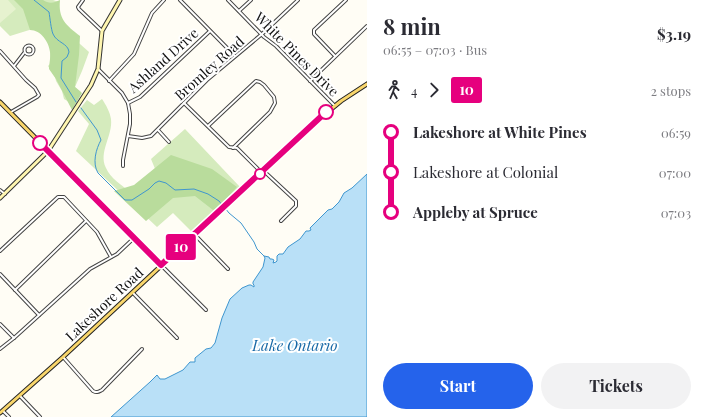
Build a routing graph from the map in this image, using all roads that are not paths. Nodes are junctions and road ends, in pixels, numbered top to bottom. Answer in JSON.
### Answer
{"nodes":[{"id":1,"x":82,"y":0,"type":"edge"},
{"id":2,"x":120,"y":0,"type":"edge"},
{"id":3,"x":164,"y":0,"type":"edge"},
{"id":4,"x":180,"y":0,"type":"edge"},
{"id":5,"x":228,"y":0,"type":"edge"},
{"id":6,"x":251,"y":0,"type":"edge"},
{"id":7,"x":298,"y":0,"type":"edge"},
{"id":8,"x":346,"y":0,"type":"edge"},
{"id":9,"x":239,"y":11,"type":"junction"},
{"id":10,"x":367,"y":26,"type":"edge"},
{"id":11,"x":102,"y":31,"type":"junction"},
{"id":12,"x":210,"y":31,"type":"junction"},
{"id":13,"x":262,"y":34,"type":"junction"},
{"id":14,"x":0,"y":51,"type":"edge"},
{"id":15,"x":25,"y":52,"type":"junction"},
{"id":16,"x":236,"y":56,"type":"junction"},
{"id":17,"x":335,"y":56,"type":"junction"},
{"id":18,"x":14,"y":66,"type":"junction"},
{"id":19,"x":98,"y":69,"type":"junction"},
{"id":20,"x":109,"y":81,"type":"junction"},
{"id":21,"x":310,"y":81,"type":"junction"},
{"id":22,"x":367,"y":84,"type":"edge"},
{"id":23,"x":0,"y":102,"type":"edge"},
{"id":24,"x":128,"y":103,"type":"junction"},
{"id":25,"x":184,"y":103,"type":"junction"},
{"id":26,"x":335,"y":106,"type":"junction"},
{"id":27,"x":10,"y":113,"type":"junction"},
{"id":28,"x":208,"y":126,"type":"junction"},
{"id":29,"x":158,"y":130,"type":"junction"},
{"id":30,"x":128,"y":136,"type":"junction"},
{"id":31,"x":169,"y":142,"type":"dead end"},
{"id":32,"x":233,"y":148,"type":"junction"},
{"id":33,"x":48,"y":151,"type":"junction"},
{"id":34,"x":123,"y":166,"type":"dead end"},
{"id":35,"x":263,"y":172,"type":"junction"},
{"id":36,"x":0,"y":190,"type":"edge"},
{"id":37,"x":4,"y":194,"type":"junction"},
{"id":38,"x":0,"y":198,"type":"edge"},
{"id":39,"x":86,"y":221,"type":"junction"},
{"id":40,"x":281,"y":221,"type":"dead end"},
{"id":41,"x":195,"y":234,"type":"junction"},
{"id":42,"x":134,"y":238,"type":"junction"},
{"id":43,"x":0,"y":250,"type":"edge"},
{"id":44,"x":111,"y":257,"type":"junction"},
{"id":45,"x":161,"y":265,"type":"junction"},
{"id":46,"x":228,"y":269,"type":"dead end"},
{"id":47,"x":0,"y":274,"type":"edge"},
{"id":48,"x":15,"y":290,"type":"junction"},
{"id":49,"x":132,"y":292,"type":"junction"},
{"id":50,"x":206,"y":310,"type":"dead end"},
{"id":51,"x":39,"y":316,"type":"junction"},
{"id":52,"x":0,"y":324,"type":"edge"},
{"id":53,"x":14,"y":338,"type":"junction"},
{"id":54,"x":177,"y":338,"type":"dead end"},
{"id":55,"x":0,"y":349,"type":"edge"},
{"id":56,"x":142,"y":349,"type":"dead end"},
{"id":57,"x":62,"y":358,"type":"junction"},
{"id":58,"x":20,"y":396,"type":"junction"},
{"id":59,"x":1,"y":412,"type":"edge"},
{"id":60,"x":9,"y":417,"type":"edge"},
{"id":61,"x":40,"y":417,"type":"edge"}],
"edges":[{"from":1,"to":11,"type":"street"},
{"from":2,"to":11,"type":"street"},
{"from":3,"to":20,"type":"street"},
{"from":4,"to":12,"type":"street"},
{"from":5,"to":9,"type":"street","name":"White Pines Drive"},
{"from":6,"to":9,"type":"street"},
{"from":7,"to":13,"type":"street","name":"Bromley Road"},
{"from":8,"to":17,"type":"street"},
{"from":9,"to":13,"type":"street","name":"White Pines Drive"},
{"from":10,"to":17,"type":"street"},
{"from":11,"to":19,"type":"street"},
{"from":12,"to":16,"type":"street"},
{"from":12,"to":24,"type":"street","name":"Ashland Drive"},
{"from":13,"to":16,"type":"street","name":"Bromley Road"},
{"from":13,"to":21,"type":"street","name":"White Pines Drive"},
{"from":14,"to":18,"type":"street"},
{"from":15,"to":15,"type":"street"},
{"from":15,"to":18,"type":"street"},
{"from":16,"to":25,"type":"street","name":"Bromley Road"},
{"from":17,"to":21,"type":"street"},
{"from":18,"to":27,"type":"street"},
{"from":19,"to":20,"type":"street"},
{"from":19,"to":33,"type":"street"},
{"from":20,"to":24,"type":"street"},
{"from":21,"to":26,"type":"street","name":"White Pines Drive"},
{"from":22,"to":26,"type":"main road","name":"Lakeshore Road"},
{"from":23,"to":27,"type":"main road"},
{"from":24,"to":30,"type":"street"},
{"from":25,"to":28,"type":"street"},
{"from":25,"to":29,"type":"street","name":"Bromley Road"},
{"from":26,"to":35,"type":"main road","name":"Lakeshore Road"},
{"from":27,"to":33,"type":"main road"},
{"from":28,"to":32,"type":"street"},
{"from":28,"to":32,"type":"street"},
{"from":29,"to":30,"type":"street","name":"Bromley Road"},
{"from":29,"to":31,"type":"street"},
{"from":30,"to":34,"type":"street"},
{"from":32,"to":35,"type":"street"},
{"from":33,"to":37,"type":"street"},
{"from":33,"to":42,"type":"main road"},
{"from":35,"to":40,"type":"street"},
{"from":35,"to":41,"type":"main road","name":"Lakeshore Road"},
{"from":36,"to":37,"type":"street"},
{"from":37,"to":38,"type":"street"},
{"from":39,"to":43,"type":"street"},
{"from":39,"to":44,"type":"street"},
{"from":39,"to":48,"type":"street"},
{"from":41,"to":45,"type":"main road","name":"Lakeshore Road"},
{"from":41,"to":46,"type":"street"},
{"from":42,"to":44,"type":"street"},
{"from":42,"to":45,"type":"main road"},
{"from":44,"to":51,"type":"street"},
{"from":45,"to":49,"type":"main road","name":"Lakeshore Road"},
{"from":45,"to":50,"type":"street"},
{"from":47,"to":48,"type":"street"},
{"from":48,"to":51,"type":"street"},
{"from":49,"to":54,"type":"street"},
{"from":49,"to":57,"type":"main road","name":"Lakeshore Road"},
{"from":51,"to":53,"type":"street"},
{"from":52,"to":53,"type":"street"},
{"from":53,"to":55,"type":"street"},
{"from":56,"to":57,"type":"street"},
{"from":57,"to":58,"type":"main road","name":"Lakeshore Road"},
{"from":58,"to":59,"type":"main road","name":"Lakeshore Road"},
{"from":58,"to":61,"type":"street"},
{"from":59,"to":60,"type":"street"}]}
